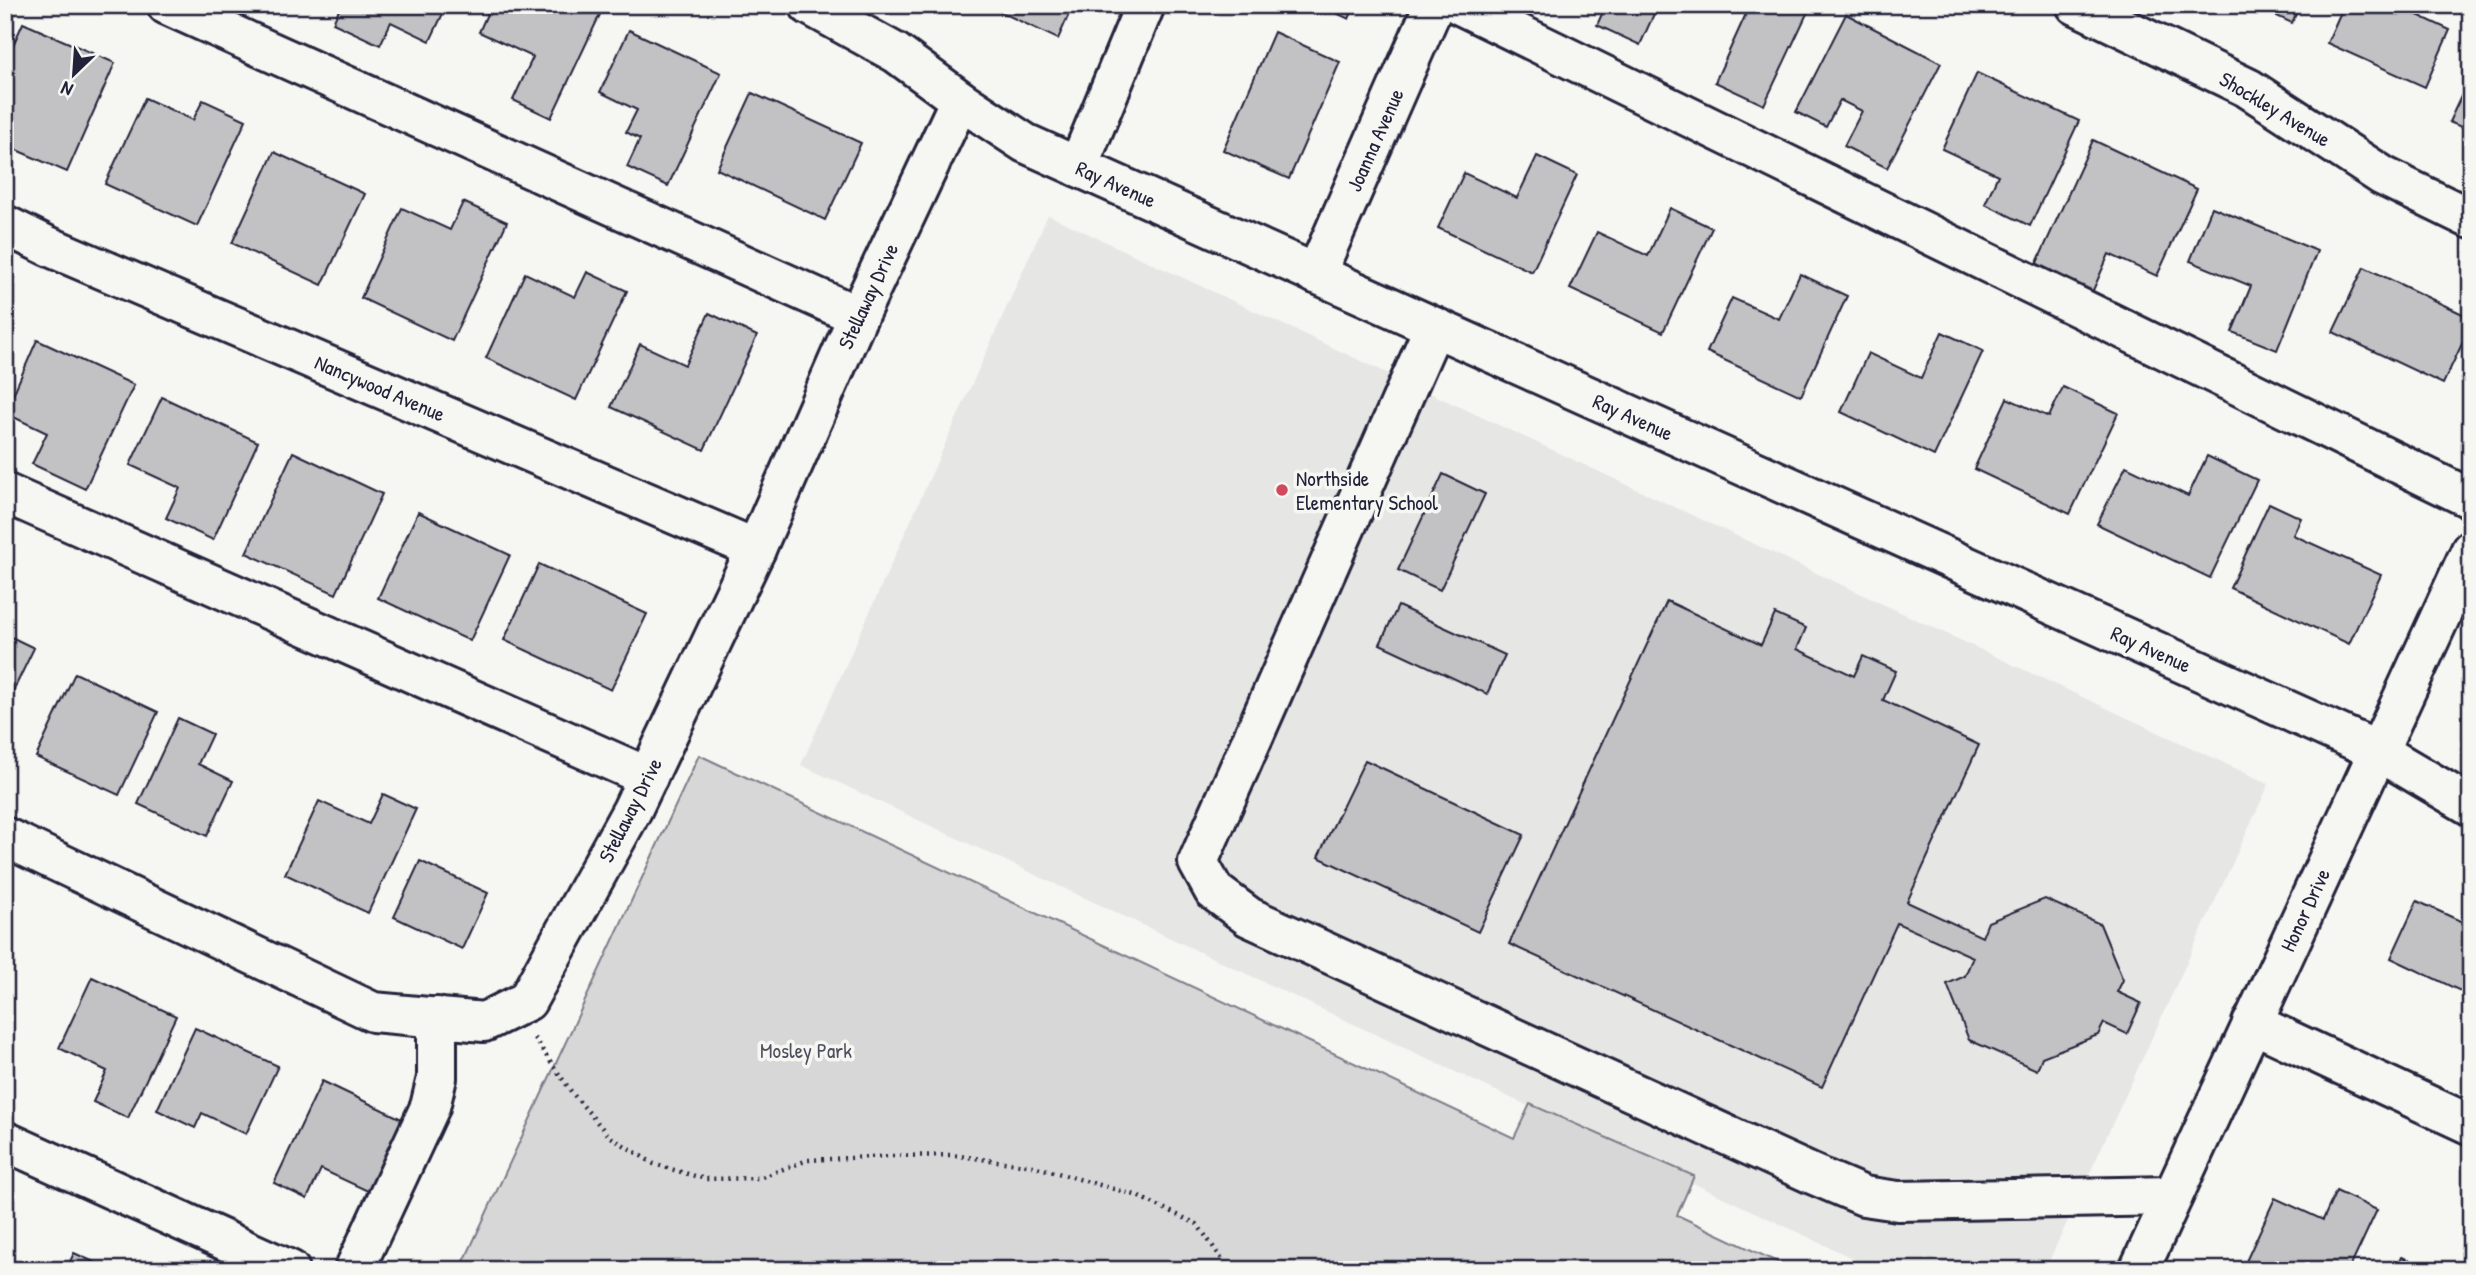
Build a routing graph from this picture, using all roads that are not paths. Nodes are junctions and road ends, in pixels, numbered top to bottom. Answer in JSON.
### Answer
{"nodes":[{"id":1,"x":167,"y":5,"type":"edge"},
{"id":2,"x":1145,"y":5,"type":"edge"},
{"id":3,"x":1434,"y":5,"type":"edge"},
{"id":4,"x":1460,"y":5,"type":"edge"},
{"id":5,"x":2077,"y":5,"type":"edge"},
{"id":6,"x":822,"y":8,"type":"edge"},
{"id":7,"x":960,"y":100,"type":"junction"},
{"id":8,"x":1077,"y":167,"type":"junction"},
{"id":9,"x":2471,"y":219,"type":"edge"},
{"id":10,"x":5,"y":225,"type":"edge"},
{"id":11,"x":1316,"y":274,"type":"junction"},
{"id":12,"x":858,"y":316,"type":"junction"},
{"id":13,"x":1434,"y":327,"type":"junction"},
{"id":14,"x":5,"y":493,"type":"edge"},
{"id":15,"x":2471,"y":499,"type":"edge"},
{"id":16,"x":756,"y":549,"type":"junction"},
{"id":17,"x":2471,"y":550,"type":"edge"},
{"id":18,"x":2378,"y":751,"type":"junction"},
{"id":19,"x":648,"y":777,"type":"junction"},
{"id":20,"x":2471,"y":806,"type":"edge"},
{"id":21,"x":5,"y":837,"type":"edge"},
{"id":22,"x":437,"y":1017,"type":"junction"},
{"id":23,"x":2252,"y":1023,"type":"junction"},
{"id":24,"x":2471,"y":1125,"type":"edge"},
{"id":25,"x":5,"y":1141,"type":"edge"},
{"id":26,"x":2173,"y":1196,"type":"junction"},
{"id":27,"x":290,"y":1270,"type":"edge"},
{"id":28,"x":354,"y":1270,"type":"edge"},
{"id":29,"x":2139,"y":1270,"type":"edge"}],
"edges":[{"from":1,"to":12,"type":"street"},
{"from":2,"to":8,"type":"street"},
{"from":3,"to":11,"type":"street","name":"Joanna Avenue"},
{"from":4,"to":15,"type":"street"},
{"from":5,"to":9,"type":"street","name":"Shockley Avenue"},
{"from":6,"to":7,"type":"street","name":"Ray Avenue"},
{"from":7,"to":8,"type":"street","name":"Ray Avenue"},
{"from":7,"to":12,"type":"street","name":"Stellaway Drive"},
{"from":8,"to":11,"type":"street","name":"Ray Avenue"},
{"from":10,"to":16,"type":"street","name":"Nancywood Avenue"},
{"from":11,"to":13,"type":"street","name":"Ray Avenue"},
{"from":12,"to":16,"type":"street","name":"Stellaway Drive"},
{"from":13,"to":18,"type":"street","name":"Ray Avenue"},
{"from":13,"to":26,"type":"street"},
{"from":14,"to":19,"type":"street"},
{"from":16,"to":19,"type":"street","name":"Stellaway Drive"},
{"from":17,"to":18,"type":"street","name":"Honor Drive"},
{"from":18,"to":20,"type":"street","name":"Ray Avenue"},
{"from":18,"to":23,"type":"street","name":"Honor Drive"},
{"from":19,"to":22,"type":"street","name":"Stellaway Drive"},
{"from":21,"to":22,"type":"street","name":"Stellaway Drive"},
{"from":22,"to":28,"type":"street"},
{"from":23,"to":24,"type":"street"},
{"from":23,"to":26,"type":"street","name":"Honor Drive"},
{"from":25,"to":27,"type":"street"},
{"from":26,"to":29,"type":"street","name":"Honor Drive"}]}
